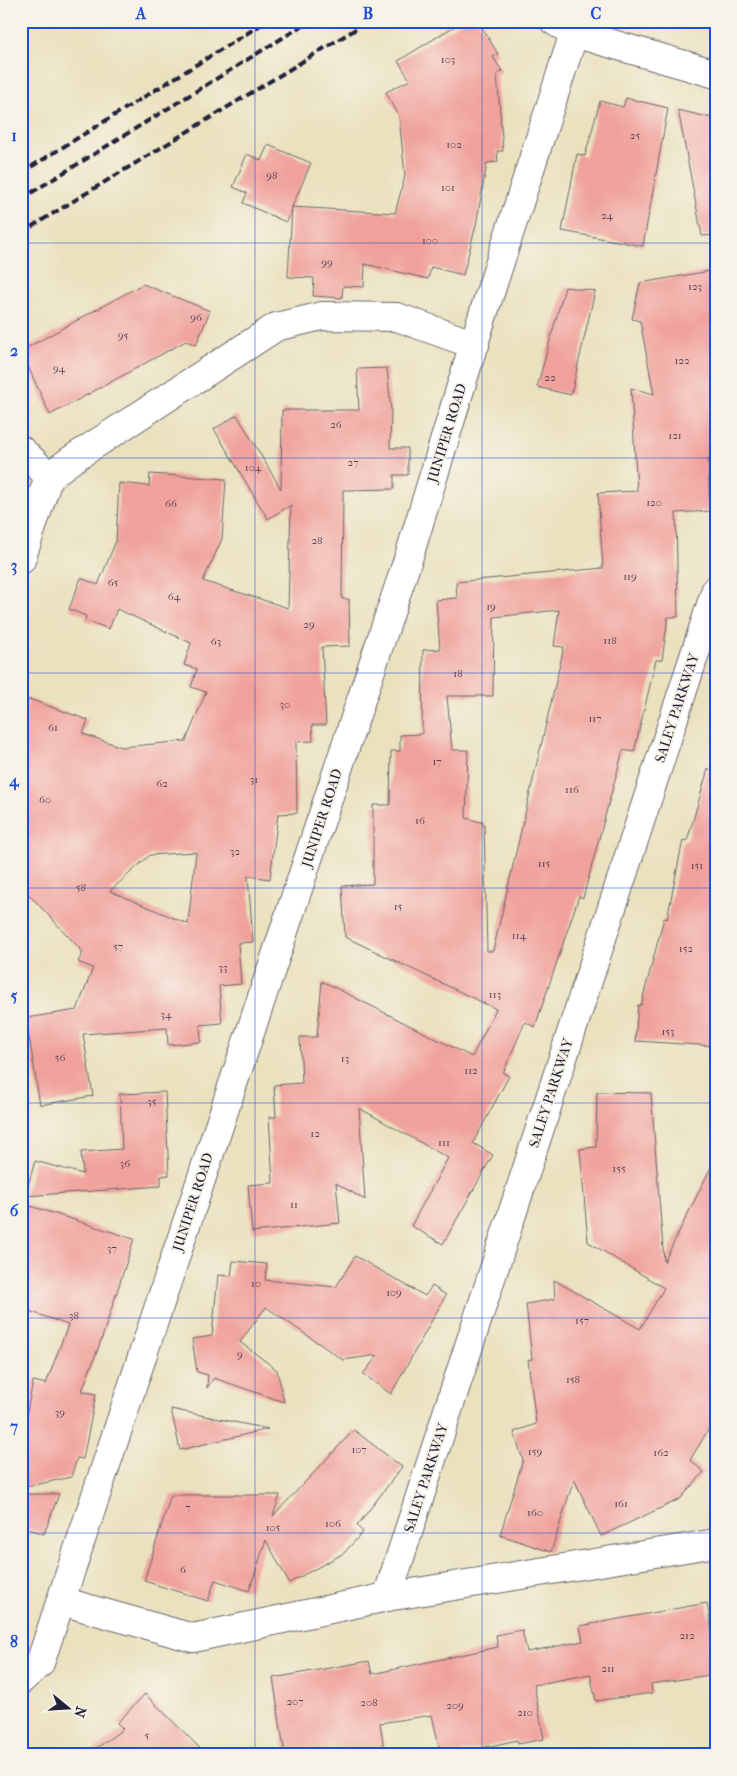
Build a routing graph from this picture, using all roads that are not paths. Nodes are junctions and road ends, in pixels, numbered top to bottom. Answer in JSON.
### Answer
{"nodes":[{"id":1,"x":564,"y":27,"type":"edge"},
{"id":2,"x":716,"y":74,"type":"edge"},
{"id":3,"x":475,"y":345,"type":"junction"},
{"id":4,"x":21,"y":450,"type":"edge"},
{"id":5,"x":49,"y":476,"type":"junction"},
{"id":6,"x":21,"y":560,"type":"edge"},
{"id":7,"x":716,"y":589,"type":"edge"},
{"id":8,"x":716,"y":1543,"type":"edge"},
{"id":9,"x":387,"y":1597,"type":"junction"},
{"id":10,"x":61,"y":1601,"type":"junction"},
{"id":11,"x":21,"y":1680,"type":"edge"}],
"edges":[{"from":1,"to":2,"type":"street"},
{"from":1,"to":3,"type":"street","name":"JUNIPER ROAD"},
{"from":3,"to":5,"type":"street"},
{"from":3,"to":10,"type":"street","name":"JUNIPER ROAD"},
{"from":4,"to":5,"type":"street"},
{"from":5,"to":6,"type":"street"},
{"from":7,"to":9,"type":"street","name":"SALEY PARKWAY"},
{"from":8,"to":9,"type":"street"},
{"from":9,"to":10,"type":"street"},
{"from":10,"to":11,"type":"street","name":"JUNIPER ROAD"}]}
